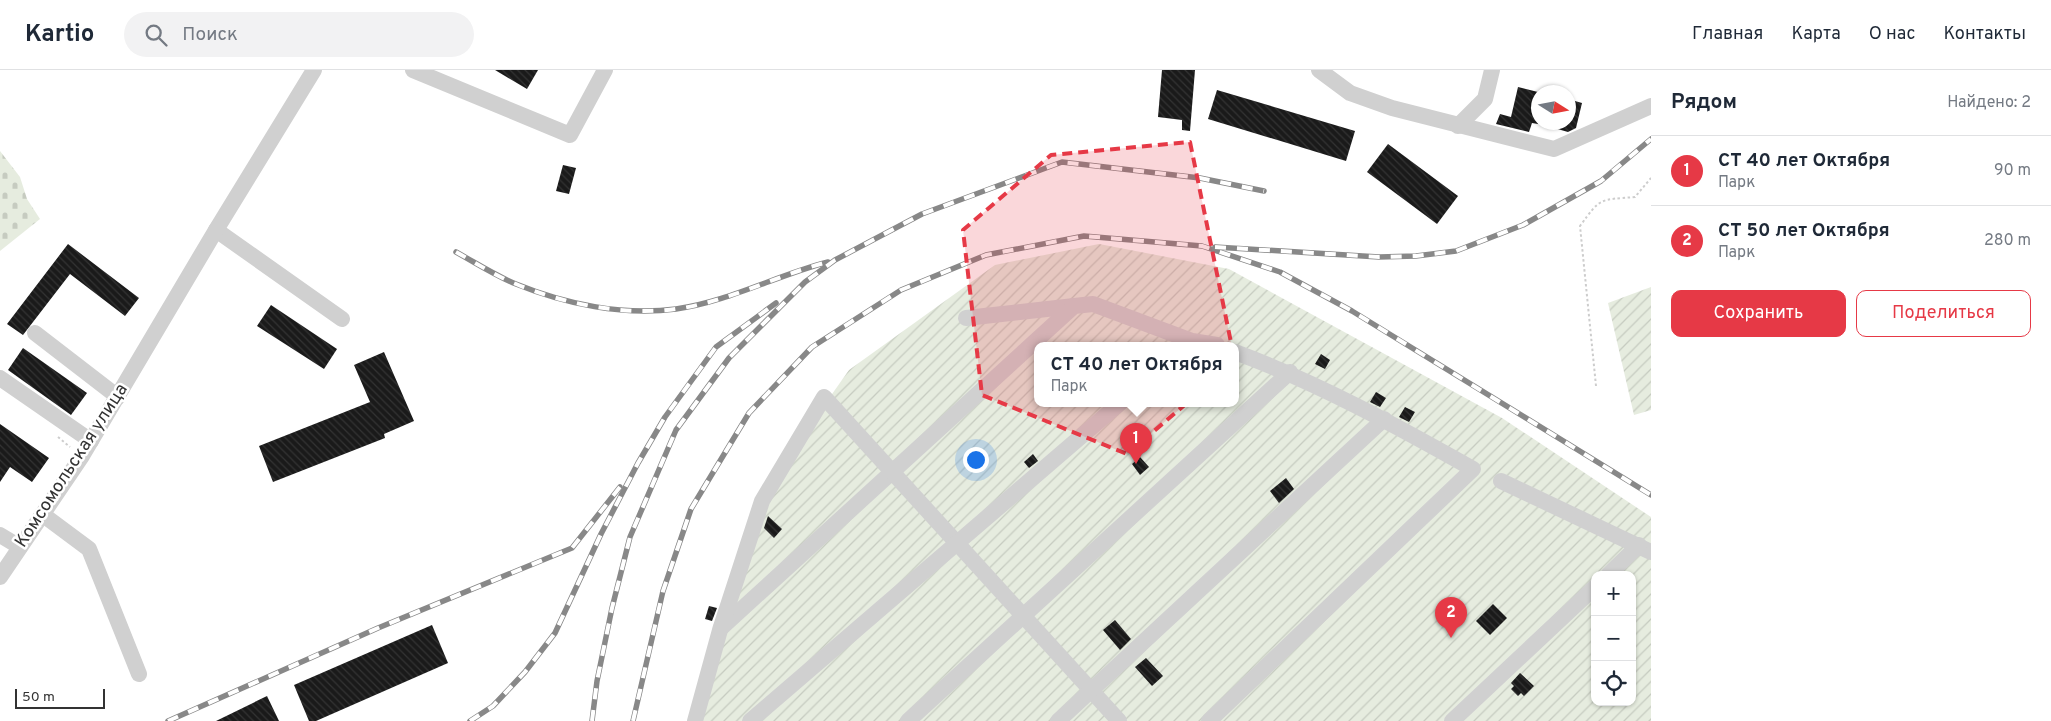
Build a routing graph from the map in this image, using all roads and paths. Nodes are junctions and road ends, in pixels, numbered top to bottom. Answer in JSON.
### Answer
{"nodes":[{"id":1,"x":314,"y":70,"type":"edge"},
{"id":2,"x":413,"y":70,"type":"edge"},
{"id":3,"x":605,"y":70,"type":"edge"},
{"id":4,"x":1319,"y":70,"type":"edge"},
{"id":5,"x":1492,"y":70,"type":"edge"},
{"id":6,"x":1651,"y":106,"type":"edge"},
{"id":7,"x":1458,"y":126,"type":"junction"},
{"id":8,"x":1651,"y":178,"type":"edge"},
{"id":9,"x":216,"y":230,"type":"junction"},
{"id":10,"x":1074,"y":306,"type":"junction"},
{"id":11,"x":966,"y":318,"type":"dead end"},
{"id":12,"x":342,"y":319,"type":"dead end"},
{"id":13,"x":36,"y":333,"type":"dead end"},
{"id":14,"x":1034,"y":342,"type":"edge"},
{"id":15,"x":1035,"y":342,"type":"edge"},
{"id":16,"x":1187,"y":342,"type":"edge"},
{"id":17,"x":1239,"y":353,"type":"edge"},
{"id":18,"x":1290,"y":372,"type":"junction"},
{"id":19,"x":0,"y":378,"type":"edge"},
{"id":20,"x":1596,"y":386,"type":"dead end"},
{"id":21,"x":118,"y":397,"type":"junction"},
{"id":22,"x":1115,"y":407,"type":"edge"},
{"id":23,"x":1384,"y":419,"type":"junction"},
{"id":24,"x":91,"y":441,"type":"junction"},
{"id":25,"x":892,"y":472,"type":"junction"},
{"id":26,"x":1501,"y":481,"type":"dead end"},
{"id":27,"x":42,"y":514,"type":"junction"},
{"id":28,"x":0,"y":535,"type":"edge"},
{"id":29,"x":957,"y":544,"type":"junction"},
{"id":30,"x":20,"y":547,"type":"junction"},
{"id":31,"x":1645,"y":549,"type":"edge"},
{"id":32,"x":1614,"y":571,"type":"edge"},
{"id":33,"x":0,"y":577,"type":"edge"},
{"id":34,"x":1591,"y":591,"type":"edge"},
{"id":35,"x":1023,"y":617,"type":"junction"},
{"id":36,"x":720,"y":630,"type":"junction"},
{"id":37,"x":139,"y":674,"type":"dead end"},
{"id":38,"x":1091,"y":691,"type":"junction"},
{"id":39,"x":695,"y":721,"type":"edge"},
{"id":40,"x":750,"y":721,"type":"edge"},
{"id":41,"x":908,"y":721,"type":"edge"},
{"id":42,"x":1058,"y":721,"type":"edge"},
{"id":43,"x":1119,"y":721,"type":"edge"},
{"id":44,"x":1209,"y":721,"type":"edge"},
{"id":45,"x":1452,"y":721,"type":"edge"}],
"edges":[{"from":1,"to":9,"type":"street","name":"Комсомольская улица"},
{"from":2,"to":3,"type":"street"},
{"from":4,"to":7,"type":"street"},
{"from":5,"to":7,"type":"street"},
{"from":6,"to":7,"type":"street"},
{"from":8,"to":20,"type":"path"},
{"from":9,"to":12,"type":"street"},
{"from":9,"to":21,"type":"street","name":"Комсомольская улица"},
{"from":10,"to":11,"type":"street"},
{"from":10,"to":15,"type":"street"},
{"from":10,"to":16,"type":"street"},
{"from":13,"to":21,"type":"street"},
{"from":14,"to":25,"type":"street"},
{"from":17,"to":18,"type":"street"},
{"from":18,"to":23,"type":"street"},
{"from":18,"to":35,"type":"street"},
{"from":19,"to":24,"type":"street"},
{"from":21,"to":24,"type":"street","name":"Комсомольская улица"},
{"from":22,"to":29,"type":"street"},
{"from":23,"to":38,"type":"street"},
{"from":23,"to":44,"type":"street"},
{"from":24,"to":27,"type":"street","name":"Комсомольская улица"},
{"from":25,"to":29,"type":"street"},
{"from":25,"to":36,"type":"street"},
{"from":25,"to":36,"type":"street"},
{"from":26,"to":31,"type":"street"},
{"from":27,"to":30,"type":"street","name":"Комсомольская улица"},
{"from":27,"to":37,"type":"street"},
{"from":28,"to":30,"type":"street"},
{"from":29,"to":35,"type":"street"},
{"from":29,"to":40,"type":"street"},
{"from":30,"to":33,"type":"street","name":"Комсомольская улица"},
{"from":31,"to":32,"type":"street"},
{"from":34,"to":45,"type":"street"},
{"from":35,"to":38,"type":"street"},
{"from":35,"to":41,"type":"street"},
{"from":36,"to":39,"type":"street"},
{"from":38,"to":42,"type":"street"},
{"from":38,"to":43,"type":"street"}]}
